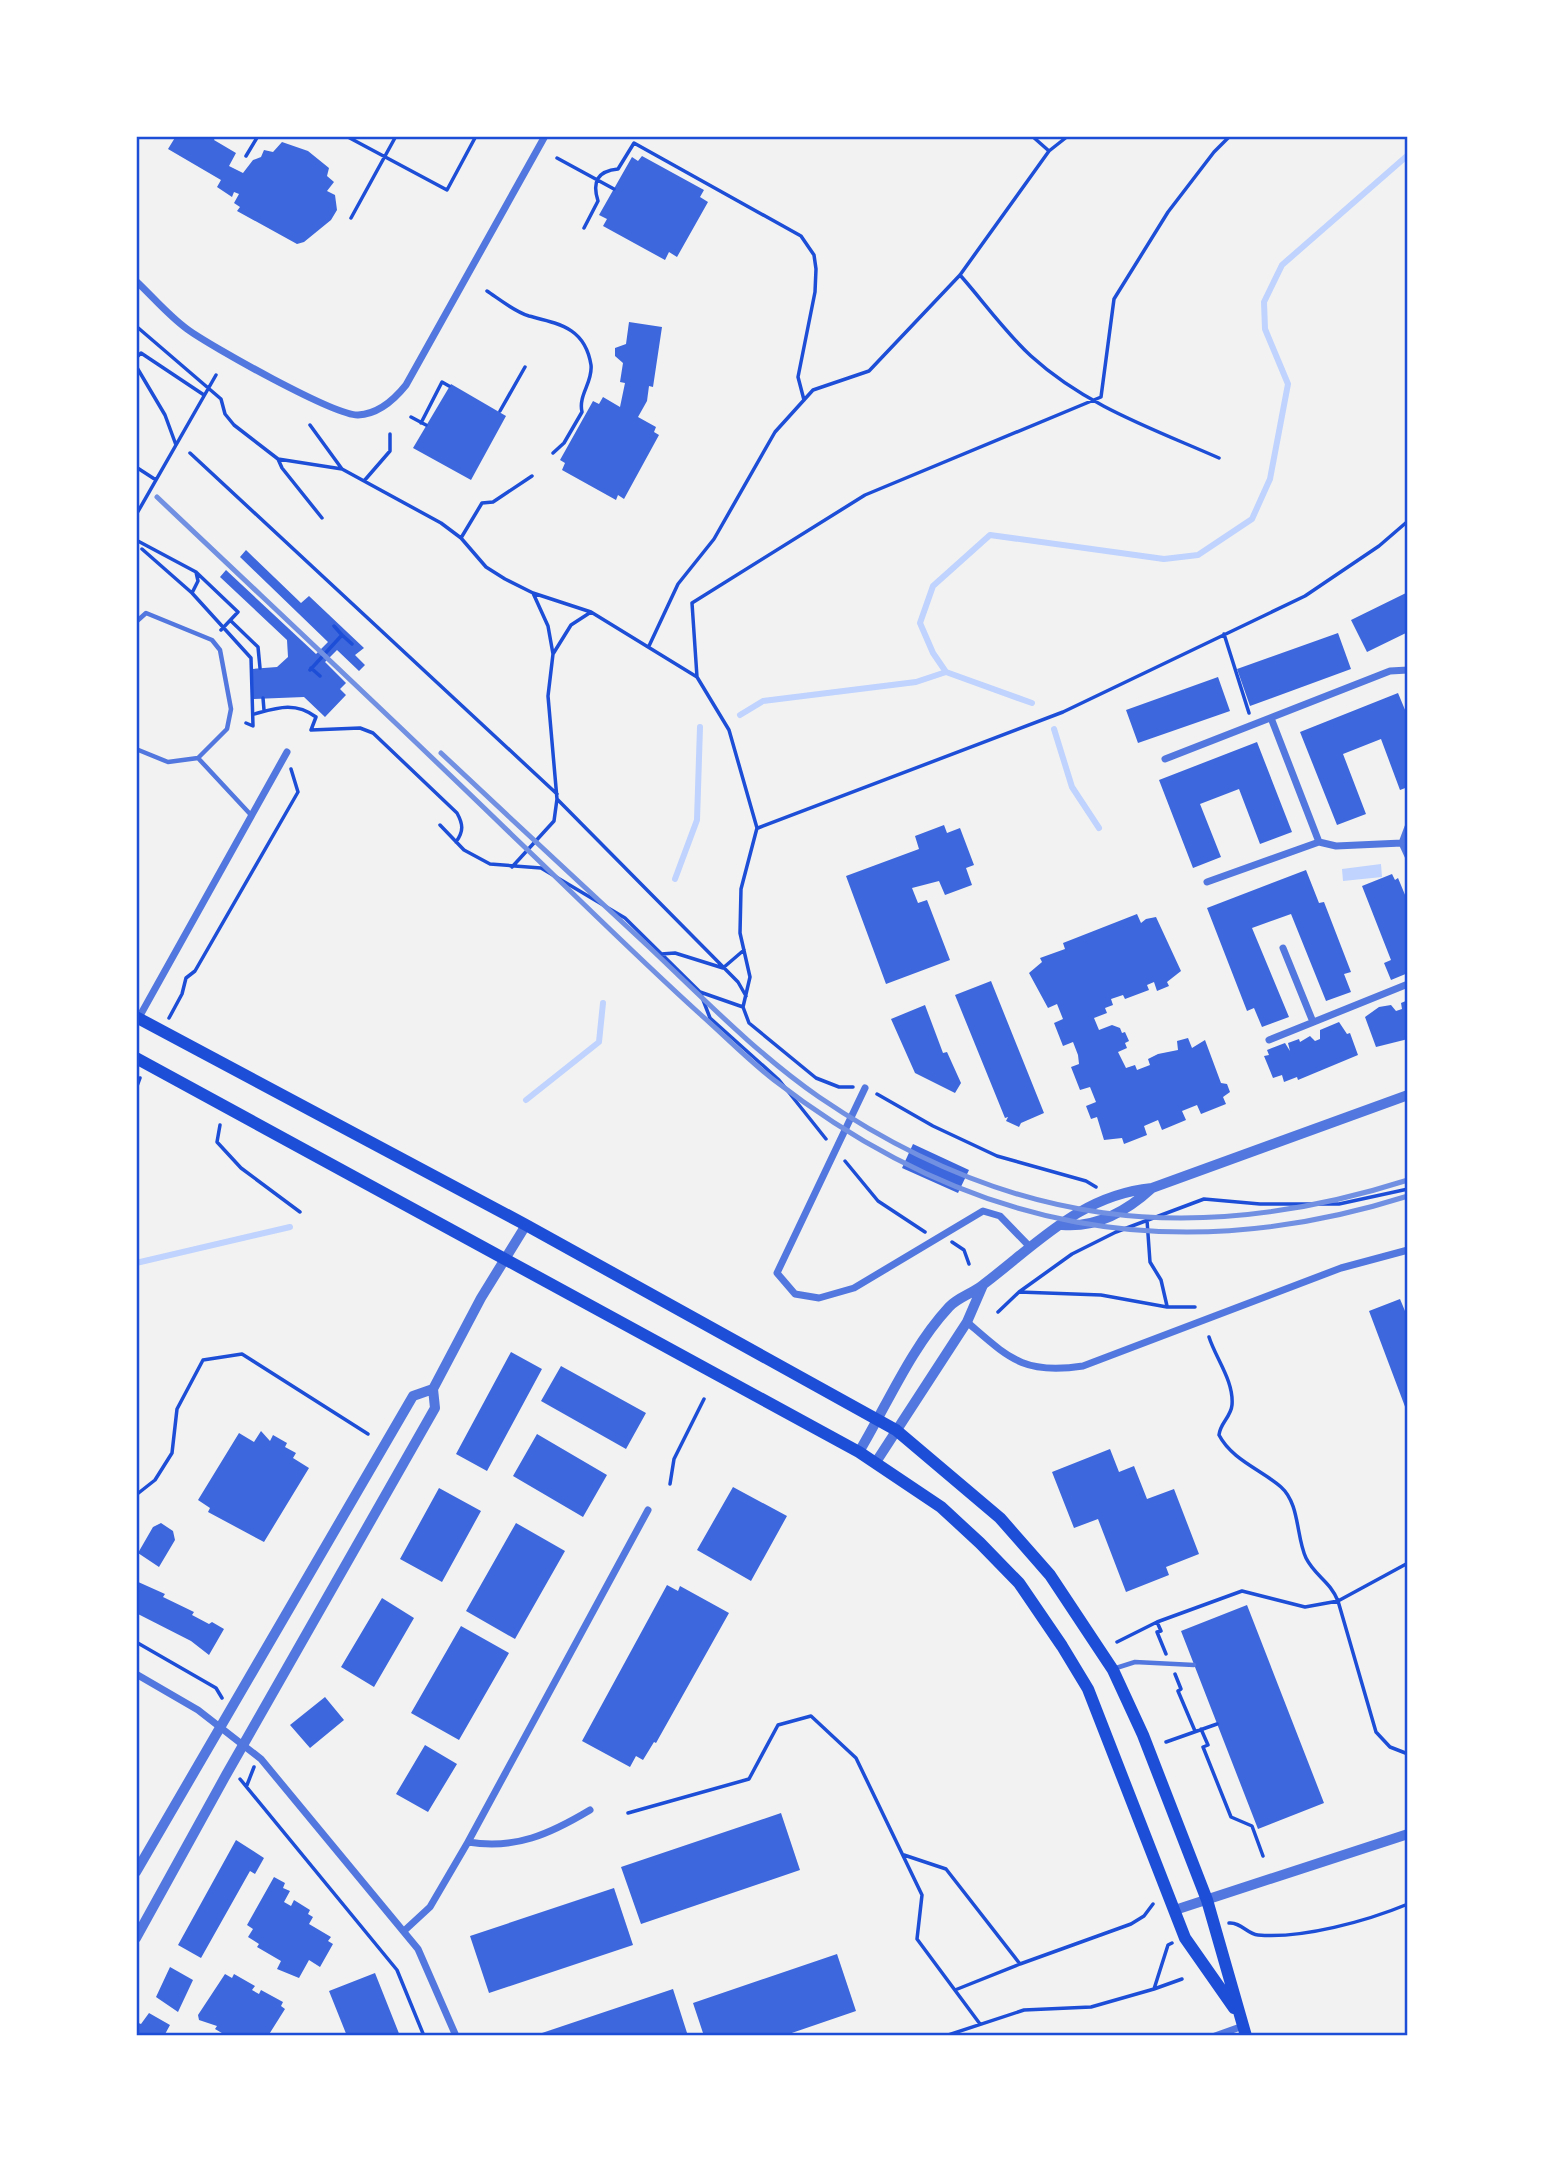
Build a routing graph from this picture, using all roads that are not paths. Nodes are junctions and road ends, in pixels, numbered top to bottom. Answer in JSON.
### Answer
{"nodes":[{"id":1,"x":545,"y":136,"type":"edge"},
{"id":2,"x":136,"y":281,"type":"edge"},
{"id":3,"x":136,"y":622,"type":"edge"},
{"id":4,"x":1408,"y":670,"type":"edge"},
{"id":5,"x":1271,"y":718,"type":"junction"},
{"id":6,"x":136,"y":749,"type":"edge"},
{"id":7,"x":287,"y":752,"type":"dead end"},
{"id":8,"x":198,"y":758,"type":"junction"},
{"id":9,"x":1166,"y":759,"type":"dead end"},
{"id":10,"x":251,"y":815,"type":"junction"},
{"id":11,"x":1408,"y":827,"type":"edge"},
{"id":12,"x":1319,"y":842,"type":"junction"},
{"id":13,"x":1402,"y":843,"type":"junction"},
{"id":14,"x":1408,"y":856,"type":"edge"},
{"id":15,"x":1207,"y":882,"type":"dead end"},
{"id":16,"x":1283,"y":948,"type":"dead end"},
{"id":17,"x":1408,"y":984,"type":"edge"},
{"id":18,"x":137,"y":1019,"type":"edge"},
{"id":19,"x":1313,"y":1022,"type":"junction"},
{"id":20,"x":1269,"y":1040,"type":"dead end"},
{"id":21,"x":136,"y":1058,"type":"edge"},
{"id":22,"x":865,"y":1088,"type":"road end"},
{"id":23,"x":1408,"y":1095,"type":"edge"},
{"id":24,"x":1152,"y":1188,"type":"junction"},
{"id":25,"x":526,"y":1225,"type":"junction"},
{"id":26,"x":1062,"y":1225,"type":"junction"},
{"id":27,"x":1030,"y":1247,"type":"junction"},
{"id":28,"x":1408,"y":1250,"type":"edge"},
{"id":29,"x":507,"y":1257,"type":"junction"},
{"id":30,"x":983,"y":1285,"type":"junction"},
{"id":31,"x":967,"y":1322,"type":"junction"},
{"id":32,"x":433,"y":1389,"type":"junction"},
{"id":33,"x":878,"y":1420,"type":"junction"},
{"id":34,"x":897,"y":1430,"type":"junction"},
{"id":35,"x":859,"y":1452,"type":"junction"},
{"id":36,"x":876,"y":1462,"type":"junction"},
{"id":37,"x":648,"y":1510,"type":"dead end"},
{"id":38,"x":1194,"y":1665,"type":"dead end"},
{"id":39,"x":1112,"y":1670,"type":"junction"},
{"id":40,"x":136,"y":1674,"type":"edge"},
{"id":41,"x":219,"y":1725,"type":"junction"},
{"id":42,"x":245,"y":1745,"type":"junction"},
{"id":43,"x":590,"y":1810,"type":"dead end"},
{"id":44,"x":1408,"y":1834,"type":"edge"},
{"id":45,"x":468,"y":1842,"type":"junction"},
{"id":46,"x":136,"y":1872,"type":"edge"},
{"id":47,"x":1207,"y":1900,"type":"junction"},
{"id":48,"x":1175,"y":1910,"type":"junction"},
{"id":49,"x":404,"y":1931,"type":"junction"},
{"id":50,"x":136,"y":1938,"type":"edge"},
{"id":51,"x":1242,"y":2025,"type":"edge"},
{"id":52,"x":456,"y":2035,"type":"edge"},
{"id":53,"x":1215,"y":2035,"type":"edge"}],
"edges":[{"from":1,"to":2,"type":"street"},
{"from":3,"to":8,"type":"lane"},
{"from":4,"to":5,"type":"street"},
{"from":5,"to":9,"type":"street"},
{"from":5,"to":12,"type":"street"},
{"from":6,"to":8,"type":"lane"},
{"from":7,"to":10,"type":"street"},
{"from":8,"to":10,"type":"lane"},
{"from":10,"to":18,"type":"street"},
{"from":11,"to":13,"type":"street"},
{"from":12,"to":13,"type":"street"},
{"from":12,"to":15,"type":"street"},
{"from":13,"to":14,"type":"street"},
{"from":16,"to":19,"type":"street"},
{"from":17,"to":19,"type":"street"},
{"from":18,"to":25,"type":"main road"},
{"from":19,"to":20,"type":"street"},
{"from":21,"to":29,"type":"main road"},
{"from":22,"to":27,"type":"street"},
{"from":23,"to":24,"type":"street"},
{"from":24,"to":26,"type":"street"},
{"from":24,"to":26,"type":"street"},
{"from":25,"to":29,"type":"street"},
{"from":25,"to":33,"type":"main road"},
{"from":26,"to":27,"type":"street"},
{"from":27,"to":30,"type":"street"},
{"from":28,"to":31,"type":"street"},
{"from":29,"to":32,"type":"street"},
{"from":29,"to":35,"type":"main road"},
{"from":30,"to":31,"type":"street"},
{"from":30,"to":33,"type":"street"},
{"from":31,"to":34,"type":"street"},
{"from":32,"to":41,"type":"street"},
{"from":32,"to":42,"type":"street"},
{"from":33,"to":34,"type":"main road"},
{"from":33,"to":35,"type":"street"},
{"from":34,"to":36,"type":"street"},
{"from":34,"to":39,"type":"main road"},
{"from":35,"to":36,"type":"main road"},
{"from":36,"to":48,"type":"main road"},
{"from":37,"to":45,"type":"street"},
{"from":38,"to":39,"type":"lane"},
{"from":39,"to":47,"type":"main road"},
{"from":40,"to":41,"type":"street"},
{"from":41,"to":42,"type":"street"},
{"from":41,"to":46,"type":"street"},
{"from":42,"to":49,"type":"street"},
{"from":42,"to":50,"type":"street"},
{"from":43,"to":45,"type":"street"},
{"from":44,"to":47,"type":"street"},
{"from":45,"to":49,"type":"street"},
{"from":47,"to":48,"type":"street"},
{"from":47,"to":51,"type":"main road"},
{"from":48,"to":51,"type":"main road"},
{"from":49,"to":52,"type":"street"},
{"from":51,"to":53,"type":"street"}]}
